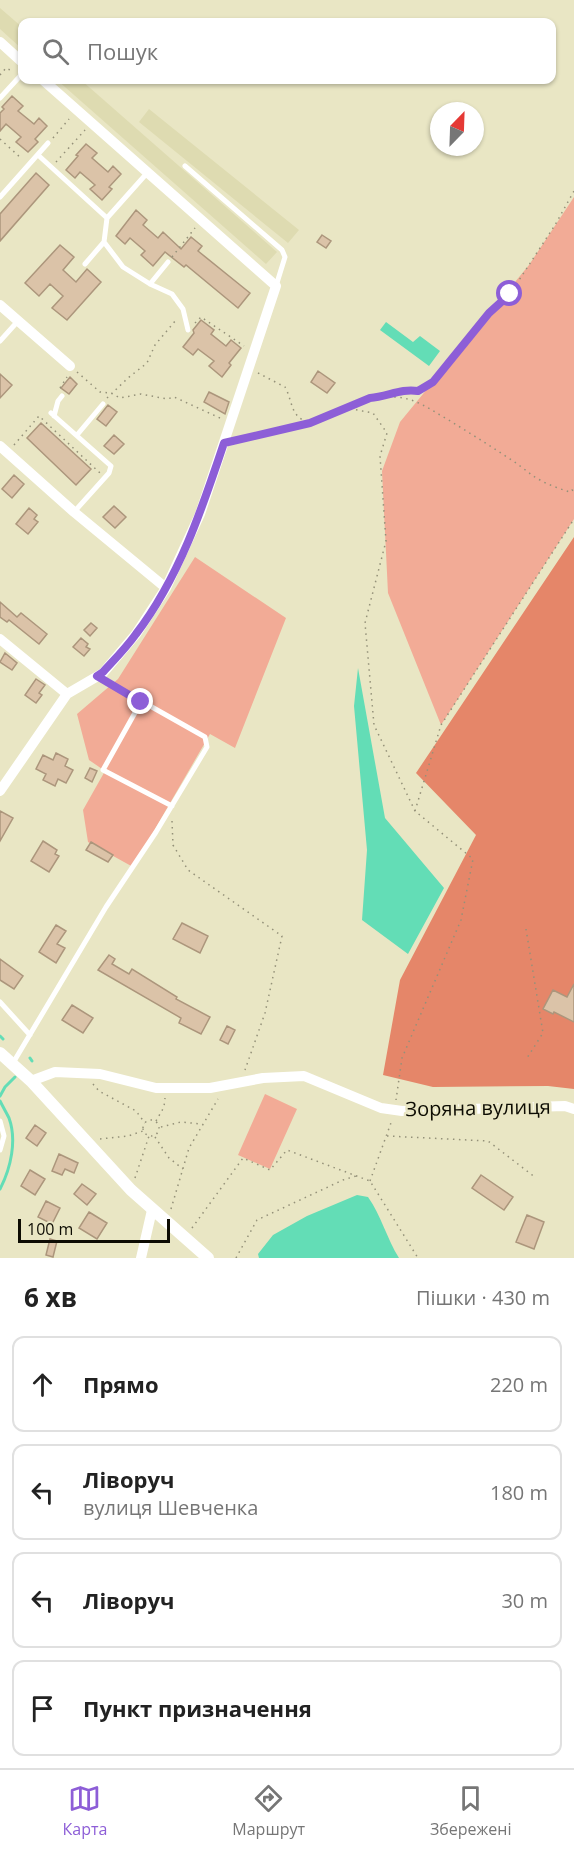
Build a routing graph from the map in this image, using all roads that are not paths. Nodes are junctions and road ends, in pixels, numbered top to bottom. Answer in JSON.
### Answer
{"nodes":[{"id":1,"x":0,"y":42,"type":"edge"},
{"id":2,"x":18,"y":58,"type":"edge"},
{"id":3,"x":18,"y":78,"type":"edge"},
{"id":4,"x":48,"y":84,"type":"edge"},
{"id":5,"x":0,"y":98,"type":"edge"},
{"id":6,"x":48,"y":143,"type":"road end"},
{"id":7,"x":38,"y":155,"type":"junction"},
{"id":8,"x":185,"y":166,"type":"dead end"},
{"id":9,"x":148,"y":172,"type":"junction"},
{"id":10,"x":0,"y":197,"type":"edge"},
{"id":11,"x":107,"y":218,"type":"junction"},
{"id":12,"x":104,"y":243,"type":"junction"},
{"id":13,"x":168,"y":262,"type":"road end"},
{"id":14,"x":85,"y":264,"type":"dead end"},
{"id":15,"x":150,"y":284,"type":"junction"},
{"id":16,"x":276,"y":286,"type":"junction"},
{"id":17,"x":0,"y":305,"type":"edge"},
{"id":18,"x":18,"y":321,"type":"junction"},
{"id":19,"x":188,"y":330,"type":"road end"},
{"id":20,"x":0,"y":341,"type":"edge"},
{"id":21,"x":70,"y":366,"type":"road end"},
{"id":22,"x":60,"y":398,"type":"road end"},
{"id":23,"x":103,"y":404,"type":"road end"},
{"id":24,"x":77,"y":435,"type":"junction"},
{"id":25,"x":4,"y":449,"type":"edge"},
{"id":26,"x":74,"y":512,"type":"junction"},
{"id":27,"x":166,"y":588,"type":"junction"},
{"id":28,"x":0,"y":639,"type":"edge"},
{"id":29,"x":97,"y":676,"type":"junction"},
{"id":30,"x":68,"y":694,"type":"junction"},
{"id":31,"x":141,"y":702,"type":"junction"},
{"id":32,"x":0,"y":791,"type":"edge"},
{"id":33,"x":172,"y":806,"type":"junction"},
{"id":34,"x":0,"y":1002,"type":"edge"},
{"id":35,"x":30,"y":1035,"type":"junction"},
{"id":36,"x":0,"y":1053,"type":"edge"},
{"id":37,"x":13,"y":1063,"type":"junction"},
{"id":38,"x":32,"y":1081,"type":"junction"},
{"id":39,"x":574,"y":1109,"type":"edge"},
{"id":40,"x":0,"y":1120,"type":"edge"},
{"id":41,"x":0,"y":1150,"type":"edge"},
{"id":42,"x":153,"y":1210,"type":"junction"},
{"id":43,"x":141,"y":1258,"type":"edge"},
{"id":44,"x":208,"y":1258,"type":"edge"}],
"edges":[{"from":1,"to":2,"type":"street"},
{"from":3,"to":5,"type":"lane"},
{"from":4,"to":9,"type":"street"},
{"from":6,"to":7,"type":"lane"},
{"from":7,"to":10,"type":"lane"},
{"from":7,"to":11,"type":"lane"},
{"from":8,"to":16,"type":"lane"},
{"from":9,"to":11,"type":"lane"},
{"from":9,"to":16,"type":"street"},
{"from":11,"to":12,"type":"lane"},
{"from":12,"to":14,"type":"lane"},
{"from":12,"to":15,"type":"lane"},
{"from":13,"to":15,"type":"lane"},
{"from":15,"to":19,"type":"lane"},
{"from":16,"to":27,"type":"street"},
{"from":17,"to":18,"type":"street"},
{"from":18,"to":20,"type":"lane"},
{"from":18,"to":21,"type":"street"},
{"from":22,"to":24,"type":"lane"},
{"from":23,"to":24,"type":"lane"},
{"from":24,"to":26,"type":"lane"},
{"from":25,"to":26,"type":"street"},
{"from":26,"to":27,"type":"street"},
{"from":27,"to":29,"type":"street"},
{"from":28,"to":30,"type":"street"},
{"from":29,"to":30,"type":"street"},
{"from":29,"to":31,"type":"lane"},
{"from":30,"to":32,"type":"street"},
{"from":31,"to":33,"type":"lane"},
{"from":31,"to":33,"type":"lane"},
{"from":33,"to":35,"type":"lane"},
{"from":34,"to":35,"type":"lane"},
{"from":35,"to":37,"type":"lane"},
{"from":36,"to":37,"type":"street"},
{"from":37,"to":38,"type":"street"},
{"from":38,"to":39,"type":"street","name":"Зоряна вулиця"},
{"from":38,"to":42,"type":"street"},
{"from":40,"to":41,"type":"lane"},
{"from":42,"to":43,"type":"street"},
{"from":42,"to":44,"type":"street"}]}
